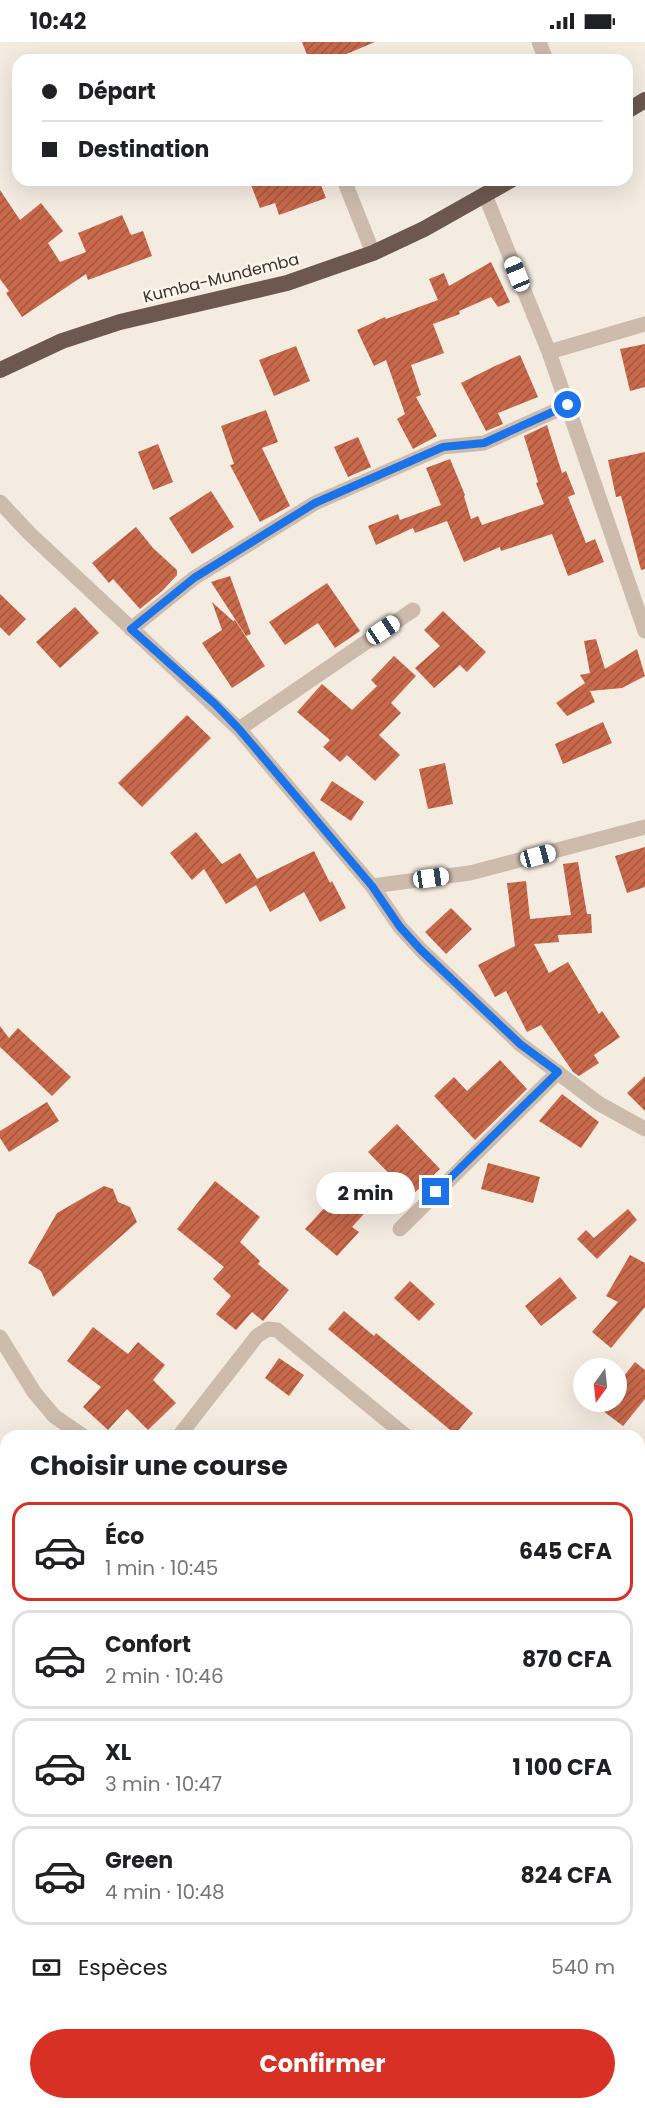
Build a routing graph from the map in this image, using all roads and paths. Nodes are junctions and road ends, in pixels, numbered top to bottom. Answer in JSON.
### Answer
{"nodes":[{"id":1,"x":346,"y":186,"type":"edge"},
{"id":2,"x":501,"y":186,"type":"edge"},
{"id":3,"x":485,"y":195,"type":"junction"},
{"id":4,"x":373,"y":253,"type":"junction"},
{"id":5,"x":645,"y":324,"type":"edge"},
{"id":6,"x":549,"y":352,"type":"junction"},
{"id":7,"x":0,"y":370,"type":"edge"},
{"id":8,"x":568,"y":405,"type":"junction"},
{"id":9,"x":0,"y":502,"type":"edge"},
{"id":10,"x":413,"y":610,"type":"dead end"},
{"id":11,"x":131,"y":629,"type":"junction"},
{"id":12,"x":645,"y":631,"type":"edge"},
{"id":13,"x":239,"y":729,"type":"junction"},
{"id":14,"x":645,"y":827,"type":"edge"},
{"id":15,"x":372,"y":886,"type":"junction"},
{"id":16,"x":558,"y":1072,"type":"junction"},
{"id":17,"x":645,"y":1129,"type":"edge"},
{"id":18,"x":400,"y":1229,"type":"dead end"},
{"id":19,"x":0,"y":1337,"type":"edge"},
{"id":20,"x":74,"y":1430,"type":"edge"},
{"id":21,"x":184,"y":1430,"type":"edge"},
{"id":22,"x":399,"y":1430,"type":"edge"}],
"edges":[{"from":1,"to":4,"type":"street"},
{"from":2,"to":3,"type":"highway","name":"Kumba-Mundemba"},
{"from":3,"to":4,"type":"highway","name":"Kumba-Mundemba"},
{"from":3,"to":6,"type":"street"},
{"from":4,"to":7,"type":"highway","name":"Kumba-Mundemba"},
{"from":5,"to":6,"type":"street"},
{"from":6,"to":8,"type":"street"},
{"from":8,"to":11,"type":"street"},
{"from":8,"to":12,"type":"street"},
{"from":9,"to":11,"type":"street"},
{"from":10,"to":13,"type":"street"},
{"from":11,"to":13,"type":"street"},
{"from":13,"to":15,"type":"street"},
{"from":14,"to":15,"type":"street"},
{"from":15,"to":16,"type":"street"},
{"from":16,"to":17,"type":"street"},
{"from":16,"to":18,"type":"street"},
{"from":19,"to":20,"type":"street"},
{"from":21,"to":22,"type":"street"}]}
